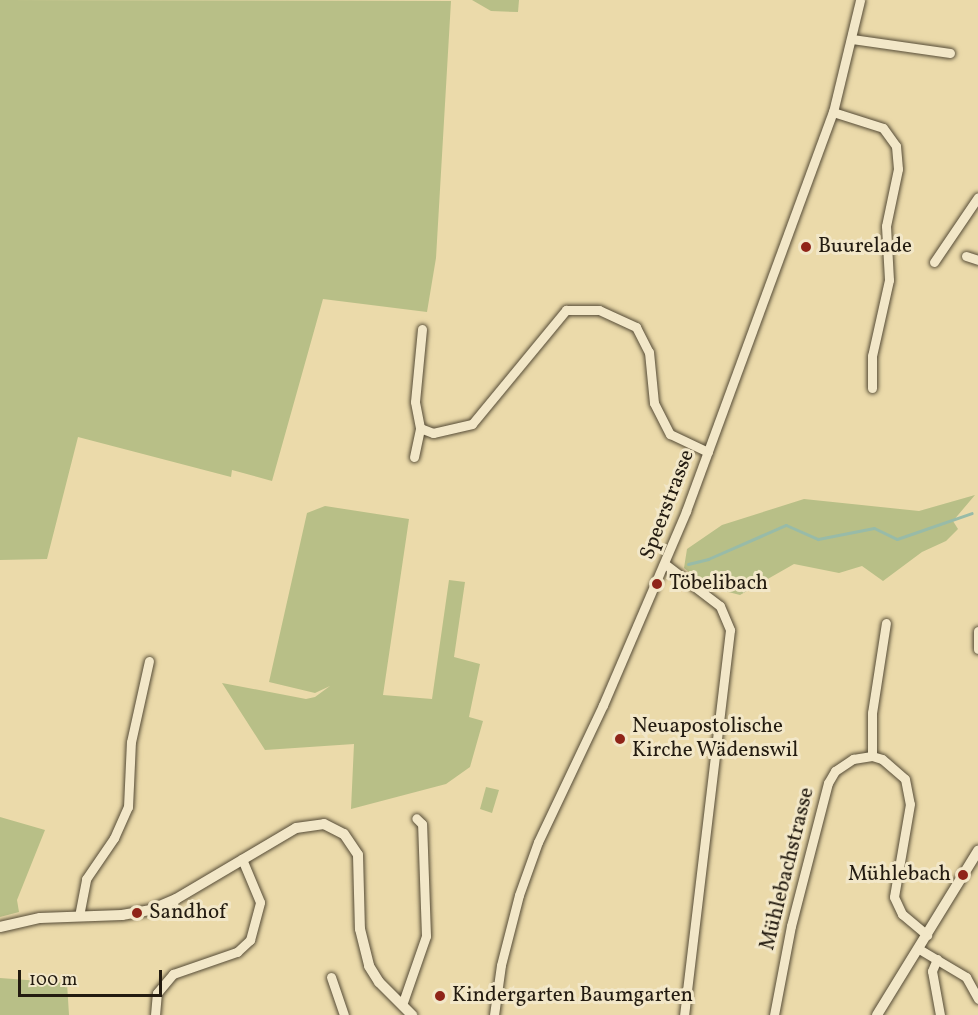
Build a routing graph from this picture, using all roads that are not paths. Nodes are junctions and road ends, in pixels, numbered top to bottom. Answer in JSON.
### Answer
{"nodes":[{"id":1,"x":860,"y":0,"type":"edge"},
{"id":2,"x":852,"y":39,"type":"junction"},
{"id":3,"x":950,"y":53,"type":"dead end"},
{"id":4,"x":833,"y":112,"type":"junction"},
{"id":5,"x":978,"y":197,"type":"edge"},
{"id":6,"x":966,"y":256,"type":"dead end"},
{"id":7,"x":978,"y":260,"type":"edge"},
{"id":8,"x":934,"y":262,"type":"dead end"},
{"id":9,"x":422,"y":329,"type":"dead end"},
{"id":10,"x":872,"y":388,"type":"dead end"},
{"id":11,"x":420,"y":428,"type":"junction"},
{"id":12,"x":708,"y":452,"type":"junction"},
{"id":13,"x":414,"y":457,"type":"dead end"},
{"id":14,"x":665,"y":564,"type":"junction"},
{"id":15,"x":886,"y":623,"type":"dead end"},
{"id":16,"x":978,"y":631,"type":"edge"},
{"id":17,"x":978,"y":649,"type":"edge"},
{"id":18,"x":149,"y":661,"type":"dead end"},
{"id":19,"x":872,"y":756,"type":"junction"},
{"id":20,"x":416,"y":818,"type":"dead end"},
{"id":21,"x":978,"y":851,"type":"edge"},
{"id":22,"x":242,"y":859,"type":"junction"},
{"id":23,"x":79,"y":916,"type":"junction"},
{"id":24,"x":0,"y":927,"type":"edge"},
{"id":25,"x":927,"y":935,"type":"junction"},
{"id":26,"x":919,"y":949,"type":"junction"},
{"id":27,"x":937,"y":959,"type":"junction"},
{"id":28,"x":331,"y":977,"type":"dead end"},
{"id":29,"x":978,"y":999,"type":"edge"},
{"id":30,"x":402,"y":1005,"type":"junction"},
{"id":31,"x":155,"y":1015,"type":"edge"},
{"id":32,"x":344,"y":1015,"type":"edge"},
{"id":33,"x":412,"y":1015,"type":"edge"},
{"id":34,"x":494,"y":1015,"type":"edge"},
{"id":35,"x":684,"y":1015,"type":"edge"},
{"id":36,"x":774,"y":1015,"type":"edge"},
{"id":37,"x":878,"y":1015,"type":"edge"},
{"id":38,"x":940,"y":1015,"type":"edge"}],
"edges":[{"from":1,"to":2,"type":"street","name":"Speerstrasse"},
{"from":2,"to":3,"type":"street"},
{"from":2,"to":4,"type":"street","name":"Speerstrasse"},
{"from":4,"to":10,"type":"street"},
{"from":4,"to":12,"type":"street","name":"Speerstrasse"},
{"from":5,"to":8,"type":"street"},
{"from":6,"to":7,"type":"street"},
{"from":9,"to":11,"type":"street"},
{"from":11,"to":12,"type":"street"},
{"from":11,"to":13,"type":"street"},
{"from":12,"to":14,"type":"street","name":"Speerstrasse"},
{"from":14,"to":34,"type":"street","name":"Speerstrasse"},
{"from":14,"to":35,"type":"street"},
{"from":15,"to":19,"type":"street"},
{"from":16,"to":17,"type":"street"},
{"from":18,"to":23,"type":"street"},
{"from":19,"to":25,"type":"street"},
{"from":19,"to":36,"type":"street","name":"Mühlebachstrasse"},
{"from":20,"to":30,"type":"street"},
{"from":21,"to":25,"type":"street"},
{"from":22,"to":23,"type":"street"},
{"from":22,"to":30,"type":"street"},
{"from":22,"to":31,"type":"street"},
{"from":23,"to":24,"type":"street"},
{"from":25,"to":26,"type":"street"},
{"from":26,"to":27,"type":"street"},
{"from":26,"to":37,"type":"street"},
{"from":27,"to":29,"type":"street"},
{"from":27,"to":38,"type":"street"},
{"from":28,"to":32,"type":"street"},
{"from":30,"to":33,"type":"street"}]}
